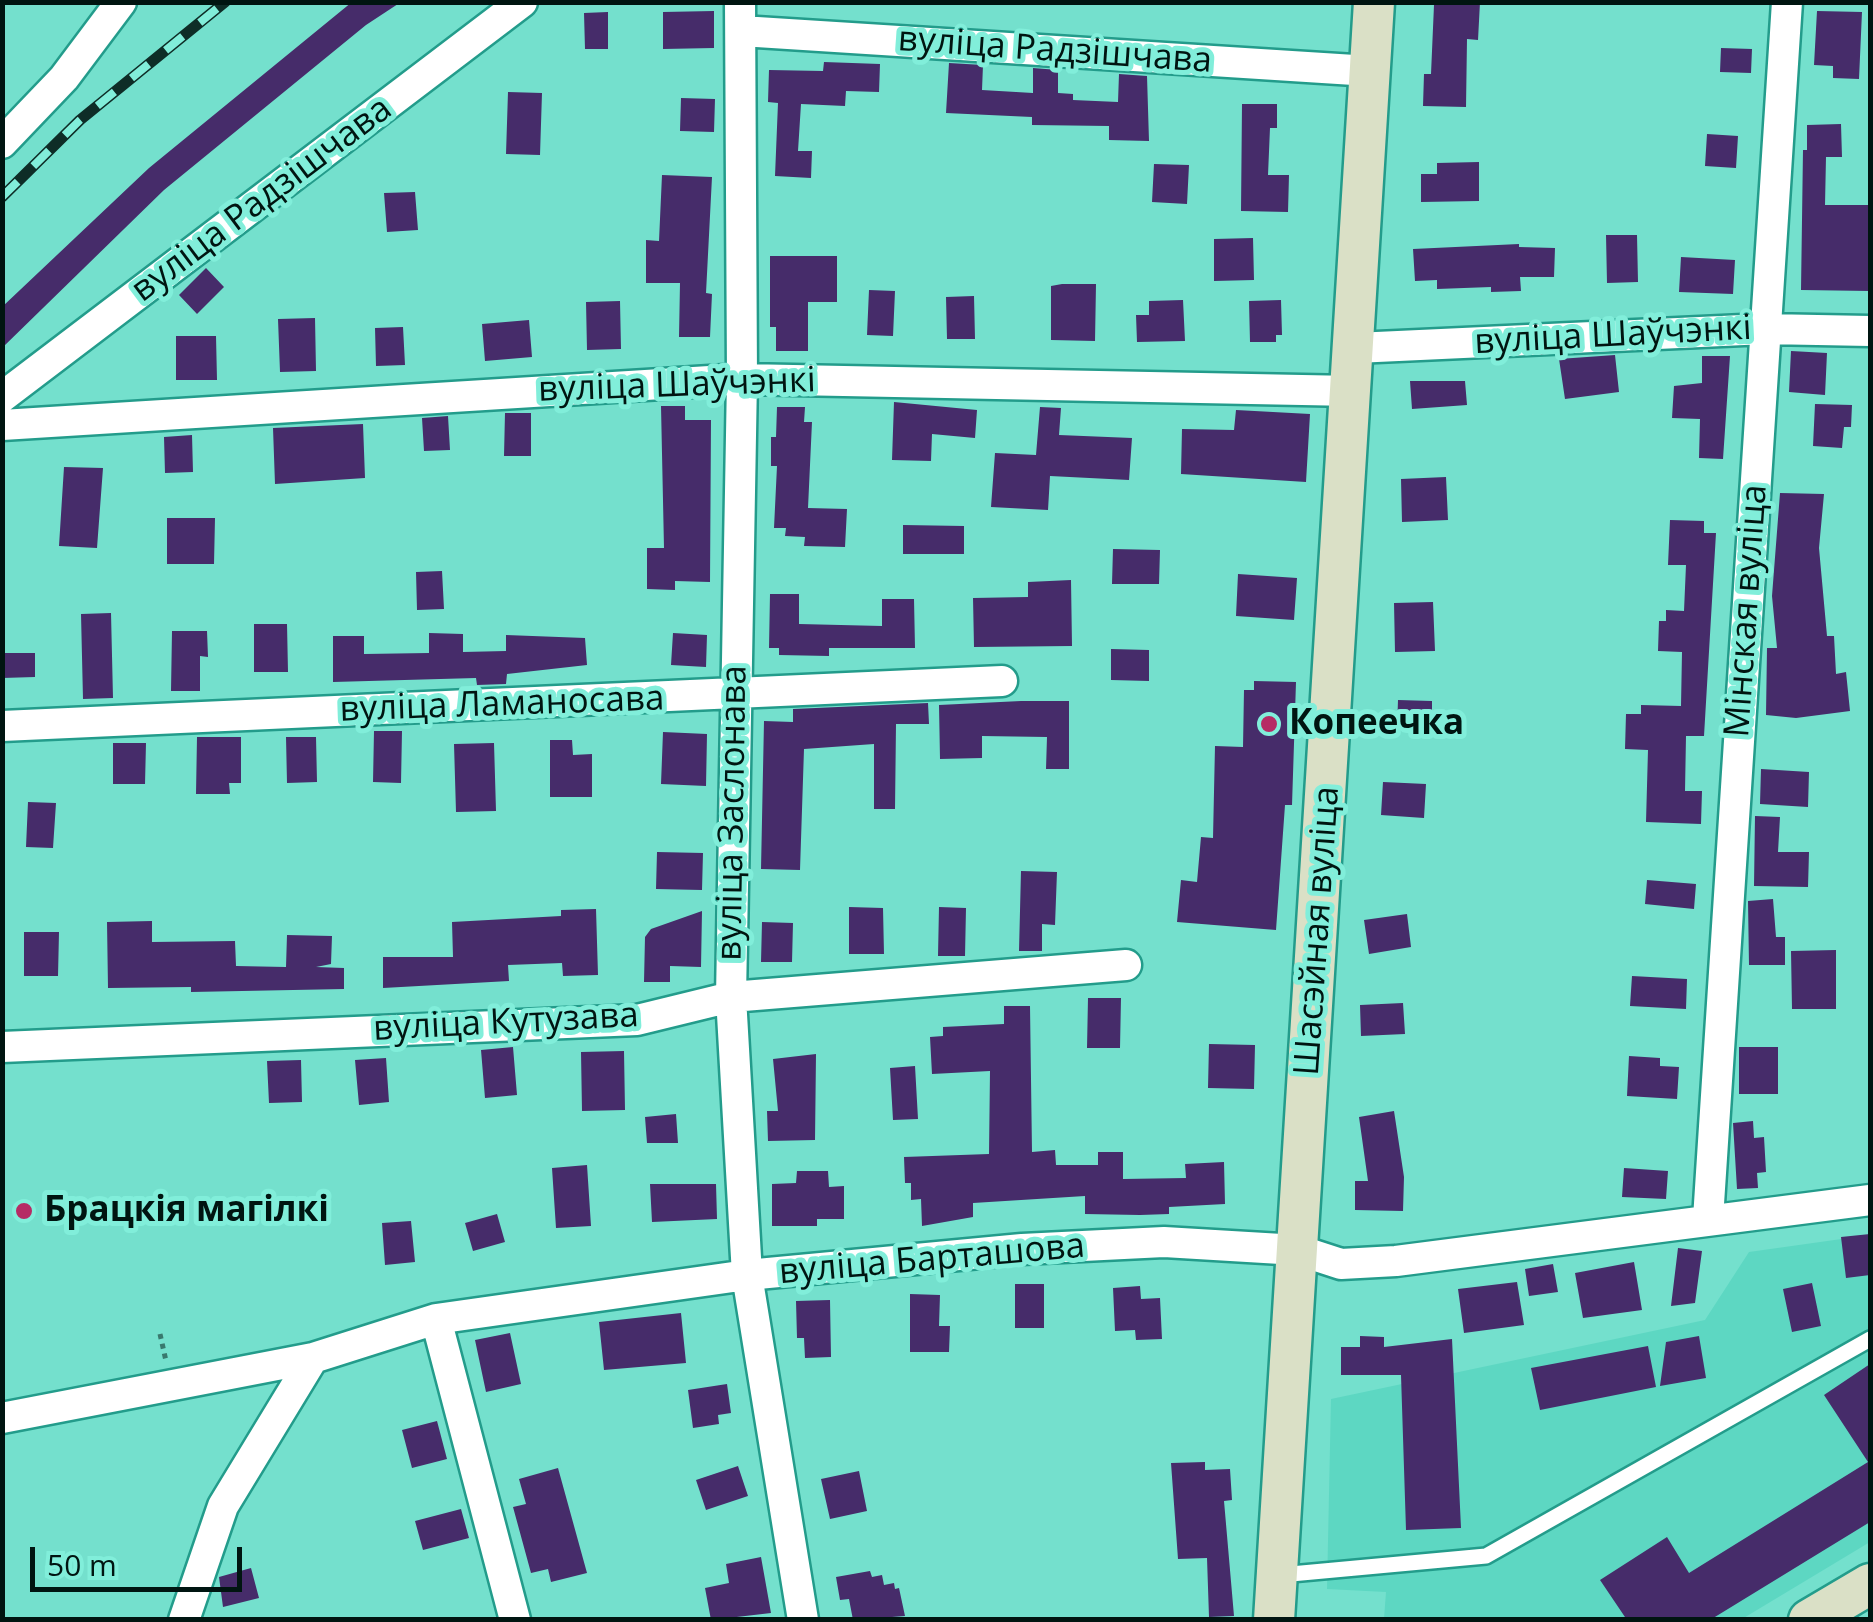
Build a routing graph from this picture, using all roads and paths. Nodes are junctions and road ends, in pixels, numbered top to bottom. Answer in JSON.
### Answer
{"nodes":[{"id":1,"x":121,"y":2,"type":"edge"},
{"id":2,"x":522,"y":2,"type":"edge"},
{"id":3,"x":1374,"y":2,"type":"edge"},
{"id":4,"x":1787,"y":2,"type":"edge"},
{"id":5,"x":740,"y":16,"type":"edge"},
{"id":6,"x":1370,"y":71,"type":"junction"},
{"id":7,"x":2,"y":142,"type":"edge"},
{"id":8,"x":1765,"y":329,"type":"junction"},
{"id":9,"x":1870,"y":331,"type":"edge"},
{"id":10,"x":1356,"y":348,"type":"junction"},
{"id":11,"x":742,"y":378,"type":"junction"},
{"id":12,"x":1353,"y":391,"type":"junction"},
{"id":13,"x":2,"y":397,"type":"edge"},
{"id":14,"x":2,"y":425,"type":"edge"},
{"id":15,"x":1002,"y":681,"type":"dead end"},
{"id":16,"x":734,"y":696,"type":"junction"},
{"id":17,"x":2,"y":726,"type":"edge"},
{"id":18,"x":1126,"y":965,"type":"dead end"},
{"id":19,"x":731,"y":996,"type":"junction"},
{"id":20,"x":2,"y":1047,"type":"edge"},
{"id":21,"x":1870,"y":1200,"type":"edge"},
{"id":22,"x":1708,"y":1218,"type":"junction"},
{"id":23,"x":1298,"y":1250,"type":"junction"},
{"id":24,"x":748,"y":1275,"type":"junction"},
{"id":25,"x":436,"y":1319,"type":"junction"},
{"id":26,"x":1870,"y":1339,"type":"edge"},
{"id":27,"x":313,"y":1358,"type":"junction"},
{"id":28,"x":2,"y":1418,"type":"edge"},
{"id":29,"x":1276,"y":1576,"type":"junction"},
{"id":30,"x":1870,"y":1584,"type":"edge"},
{"id":31,"x":184,"y":1620,"type":"edge"},
{"id":32,"x":515,"y":1620,"type":"edge"},
{"id":33,"x":804,"y":1620,"type":"edge"},
{"id":34,"x":1274,"y":1620,"type":"edge"},
{"id":35,"x":1808,"y":1620,"type":"edge"}],
"edges":[{"from":1,"to":7,"type":"street"},
{"from":2,"to":13,"type":"street","name":"вуліца Радзішчава"},
{"from":3,"to":6,"type":"main road","name":"Шасэйная вуліца"},
{"from":4,"to":8,"type":"street","name":"Мінская вуліца"},
{"from":5,"to":6,"type":"street","name":"вуліца Радзішчава"},
{"from":5,"to":11,"type":"street","name":"вуліца Заслонава"},
{"from":6,"to":10,"type":"main road","name":"Шасэйная вуліца"},
{"from":8,"to":9,"type":"street","name":"вуліца Шаўчэнкі"},
{"from":8,"to":10,"type":"street","name":"вуліца Шаўчэнкі"},
{"from":8,"to":22,"type":"street","name":"Мінская вуліца"},
{"from":10,"to":12,"type":"main road","name":"Шасэйная вуліца"},
{"from":11,"to":12,"type":"street","name":"вуліца Шаўчэнкі"},
{"from":11,"to":14,"type":"street","name":"вуліца Шаўчэнкі"},
{"from":11,"to":16,"type":"street","name":"вуліца Заслонава"},
{"from":12,"to":23,"type":"main road","name":"Шасэйная вуліца"},
{"from":15,"to":16,"type":"street","name":"вуліца Ламаносава"},
{"from":16,"to":17,"type":"street","name":"вуліца Ламаносава"},
{"from":16,"to":19,"type":"street","name":"вуліца Заслонава"},
{"from":18,"to":19,"type":"street","name":"вуліца Кутузава"},
{"from":19,"to":20,"type":"street","name":"вуліца Кутузава"},
{"from":19,"to":24,"type":"street","name":"вуліца Заслонава"},
{"from":21,"to":22,"type":"street","name":"вуліца Барташова"},
{"from":22,"to":23,"type":"street","name":"вуліца Барташова"},
{"from":23,"to":24,"type":"street","name":"вуліца Барташова"},
{"from":23,"to":29,"type":"main road","name":"Шасэйная вуліца"},
{"from":24,"to":25,"type":"street","name":"вуліца Барташова"},
{"from":24,"to":33,"type":"street","name":"вуліца Заслонава"},
{"from":25,"to":27,"type":"street","name":"вуліца Барташова"},
{"from":25,"to":32,"type":"street"},
{"from":26,"to":29,"type":"lane"},
{"from":27,"to":28,"type":"street","name":"вуліца Барташова"},
{"from":27,"to":31,"type":"street"},
{"from":29,"to":34,"type":"main road","name":"Шасэйная вуліца"},
{"from":30,"to":35,"type":"main road"}]}
